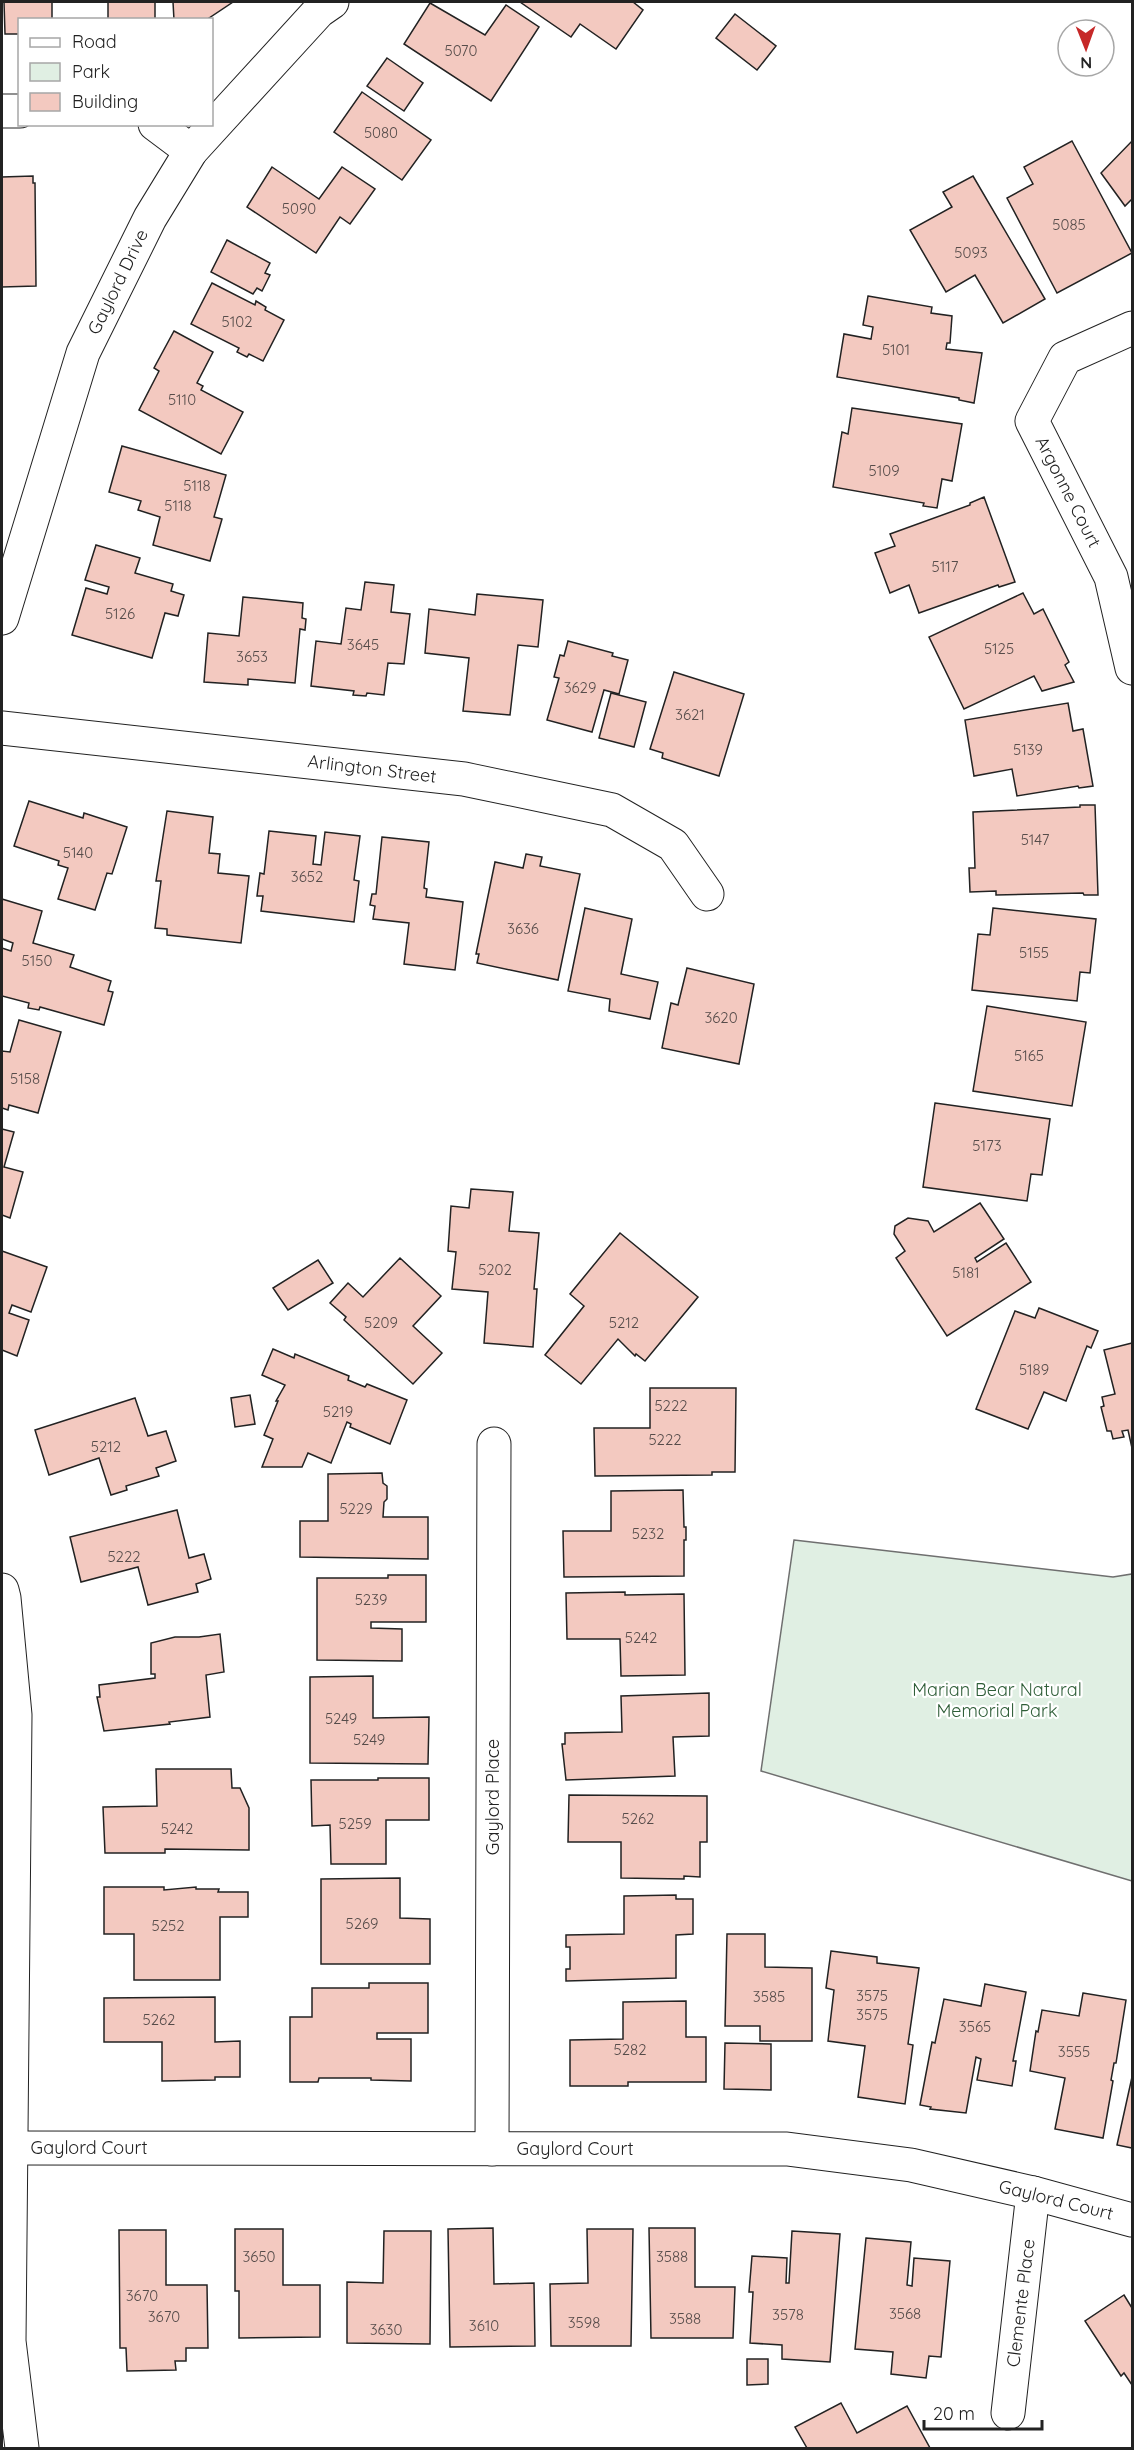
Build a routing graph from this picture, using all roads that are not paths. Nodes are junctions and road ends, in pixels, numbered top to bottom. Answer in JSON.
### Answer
{"nodes":[{"id":1,"x":332,"y":2,"type":"edge"},
{"id":2,"x":2,"y":111,"type":"edge"},
{"id":3,"x":18,"y":111,"type":"edge"},
{"id":4,"x":158,"y":126,"type":"edge"},
{"id":5,"x":190,"y":151,"type":"junction"},
{"id":6,"x":1132,"y":328,"type":"edge"},
{"id":7,"x":2,"y":618,"type":"edge"},
{"id":8,"x":1132,"y":668,"type":"edge"},
{"id":9,"x":2,"y":728,"type":"edge"},
{"id":10,"x":707,"y":894,"type":"dead end"},
{"id":11,"x":494,"y":1444,"type":"dead end"},
{"id":12,"x":2,"y":1590,"type":"edge"},
{"id":13,"x":10,"y":2148,"type":"junction"},
{"id":14,"x":492,"y":2149,"type":"junction"},
{"id":15,"x":1034,"y":2193,"type":"junction"},
{"id":16,"x":1132,"y":2220,"type":"edge"},
{"id":17,"x":1008,"y":2413,"type":"dead end"},
{"id":18,"x":22,"y":2448,"type":"edge"}],
"edges":[{"from":1,"to":5,"type":"street","name":"Gaylord Drive"},
{"from":2,"to":3,"type":"street"},
{"from":4,"to":5,"type":"street"},
{"from":5,"to":7,"type":"street","name":"Gaylord Drive"},
{"from":6,"to":8,"type":"street","name":"Argonne Court"},
{"from":9,"to":10,"type":"street","name":"Arlington Street"},
{"from":11,"to":14,"type":"street","name":"Gaylord Place"},
{"from":12,"to":13,"type":"street"},
{"from":13,"to":14,"type":"street","name":"Gaylord Court"},
{"from":13,"to":18,"type":"street"},
{"from":14,"to":15,"type":"street","name":"Gaylord Court"},
{"from":15,"to":16,"type":"street","name":"Gaylord Court"},
{"from":15,"to":17,"type":"street","name":"Clemente Place"}]}
